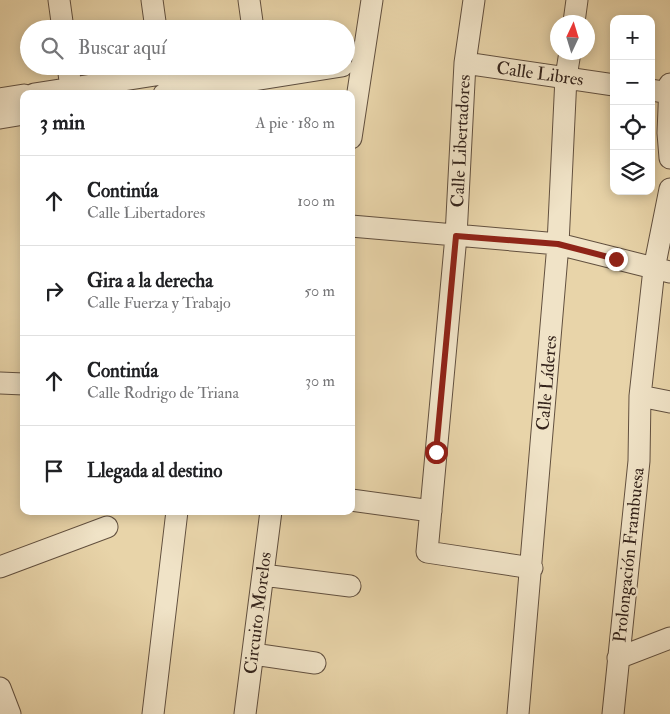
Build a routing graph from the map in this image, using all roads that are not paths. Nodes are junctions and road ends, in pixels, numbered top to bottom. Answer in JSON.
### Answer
{"nodes":[{"id":1,"x":59,"y":0,"type":"edge"},
{"id":2,"x":152,"y":0,"type":"edge"},
{"id":3,"x":249,"y":0,"type":"edge"},
{"id":4,"x":372,"y":0,"type":"edge"},
{"id":5,"x":474,"y":0,"type":"edge"},
{"id":6,"x":577,"y":0,"type":"edge"},
{"id":7,"x":575,"y":15,"type":"edge"},
{"id":8,"x":62,"y":20,"type":"edge"},
{"id":9,"x":155,"y":20,"type":"edge"},
{"id":10,"x":252,"y":20,"type":"edge"},
{"id":11,"x":355,"y":48,"type":"edge"},
{"id":12,"x":569,"y":60,"type":"edge"},
{"id":13,"x":466,"y":63,"type":"junction"},
{"id":14,"x":69,"y":75,"type":"edge"},
{"id":15,"x":184,"y":75,"type":"edge"},
{"id":16,"x":298,"y":75,"type":"edge"},
{"id":17,"x":352,"y":75,"type":"edge"},
{"id":18,"x":566,"y":77,"type":"junction"},
{"id":19,"x":162,"y":82,"type":"edge"},
{"id":20,"x":610,"y":84,"type":"edge"},
{"id":21,"x":265,"y":86,"type":"edge"},
{"id":22,"x":71,"y":88,"type":"junction"},
{"id":23,"x":663,"y":89,"type":"edge"},
{"id":24,"x":59,"y":90,"type":"edge"},
{"id":25,"x":352,"y":90,"type":"edge"},
{"id":26,"x":20,"y":96,"type":"edge"},
{"id":27,"x":0,"y":99,"type":"edge"},
{"id":28,"x":20,"y":115,"type":"edge"},
{"id":29,"x":0,"y":118,"type":"edge"},
{"id":30,"x":670,"y":158,"type":"edge"},
{"id":31,"x":670,"y":189,"type":"edge"},
{"id":32,"x":355,"y":226,"type":"edge"},
{"id":33,"x":456,"y":236,"type":"junction"},
{"id":34,"x":558,"y":244,"type":"junction"},
{"id":35,"x":662,"y":270,"type":"edge"},
{"id":36,"x":0,"y":383,"type":"edge"},
{"id":37,"x":20,"y":384,"type":"edge"},
{"id":38,"x":640,"y":396,"type":"junction"},
{"id":39,"x":670,"y":402,"type":"edge"},
{"id":40,"x":355,"y":501,"type":"edge"},
{"id":41,"x":431,"y":511,"type":"junction"},
{"id":42,"x":177,"y":515,"type":"edge"},
{"id":43,"x":270,"y":515,"type":"edge"},
{"id":44,"x":107,"y":527,"type":"dead end"},
{"id":45,"x":0,"y":567,"type":"edge"},
{"id":46,"x":532,"y":568,"type":"junction"},
{"id":47,"x":263,"y":575,"type":"junction"},
{"id":48,"x":350,"y":586,"type":"dead end"},
{"id":49,"x":670,"y":638,"type":"edge"},
{"id":50,"x":253,"y":654,"type":"junction"},
{"id":51,"x":618,"y":658,"type":"junction"},
{"id":52,"x":315,"y":663,"type":"dead end"},
{"id":53,"x":0,"y":688,"type":"edge"},
{"id":54,"x":10,"y":714,"type":"edge"},
{"id":55,"x":153,"y":714,"type":"edge"},
{"id":56,"x":245,"y":714,"type":"edge"},
{"id":57,"x":518,"y":714,"type":"edge"},
{"id":58,"x":613,"y":714,"type":"edge"}],
"edges":[{"from":1,"to":8,"type":"street"},
{"from":2,"to":9,"type":"street"},
{"from":3,"to":10,"type":"street"},
{"from":4,"to":11,"type":"street"},
{"from":5,"to":13,"type":"street","name":"Calle Libertadores"},
{"from":6,"to":7,"type":"street"},
{"from":12,"to":18,"type":"street","name":"Calle Líderes"},
{"from":13,"to":18,"type":"street","name":"Calle Libres"},
{"from":13,"to":33,"type":"street","name":"Calle Libertadores"},
{"from":14,"to":22,"type":"street"},
{"from":15,"to":19,"type":"street"},
{"from":16,"to":21,"type":"street"},
{"from":17,"to":25,"type":"street"},
{"from":18,"to":20,"type":"street","name":"Calle Libres"},
{"from":18,"to":34,"type":"street","name":"Calle Líderes"},
{"from":19,"to":21,"type":"street"},
{"from":19,"to":22,"type":"street"},
{"from":22,"to":24,"type":"street"},
{"from":23,"to":30,"type":"street"},
{"from":26,"to":27,"type":"street"},
{"from":28,"to":29,"type":"street"},
{"from":31,"to":35,"type":"street","name":"Prolongación Frambuesa"},
{"from":32,"to":33,"type":"street"},
{"from":33,"to":34,"type":"street"},
{"from":33,"to":41,"type":"street","name":"Calle Libertadores"},
{"from":34,"to":35,"type":"street"},
{"from":34,"to":46,"type":"street","name":"Calle Líderes"},
{"from":35,"to":38,"type":"street","name":"Prolongación Frambuesa"},
{"from":36,"to":37,"type":"street"},
{"from":38,"to":39,"type":"street"},
{"from":38,"to":51,"type":"street","name":"Prolongación Frambuesa"},
{"from":40,"to":41,"type":"street"},
{"from":41,"to":46,"type":"street","name":"Calle Libertadores"},
{"from":42,"to":55,"type":"street"},
{"from":43,"to":47,"type":"street","name":"Circuito Morelos"},
{"from":44,"to":45,"type":"street"},
{"from":46,"to":57,"type":"street","name":"Calle Líderes"},
{"from":47,"to":48,"type":"street"},
{"from":47,"to":50,"type":"street","name":"Circuito Morelos"},
{"from":49,"to":51,"type":"street"},
{"from":50,"to":52,"type":"street"},
{"from":50,"to":56,"type":"street","name":"Circuito Morelos"},
{"from":51,"to":58,"type":"street","name":"Prolongación Frambuesa"},
{"from":53,"to":54,"type":"street"}]}
